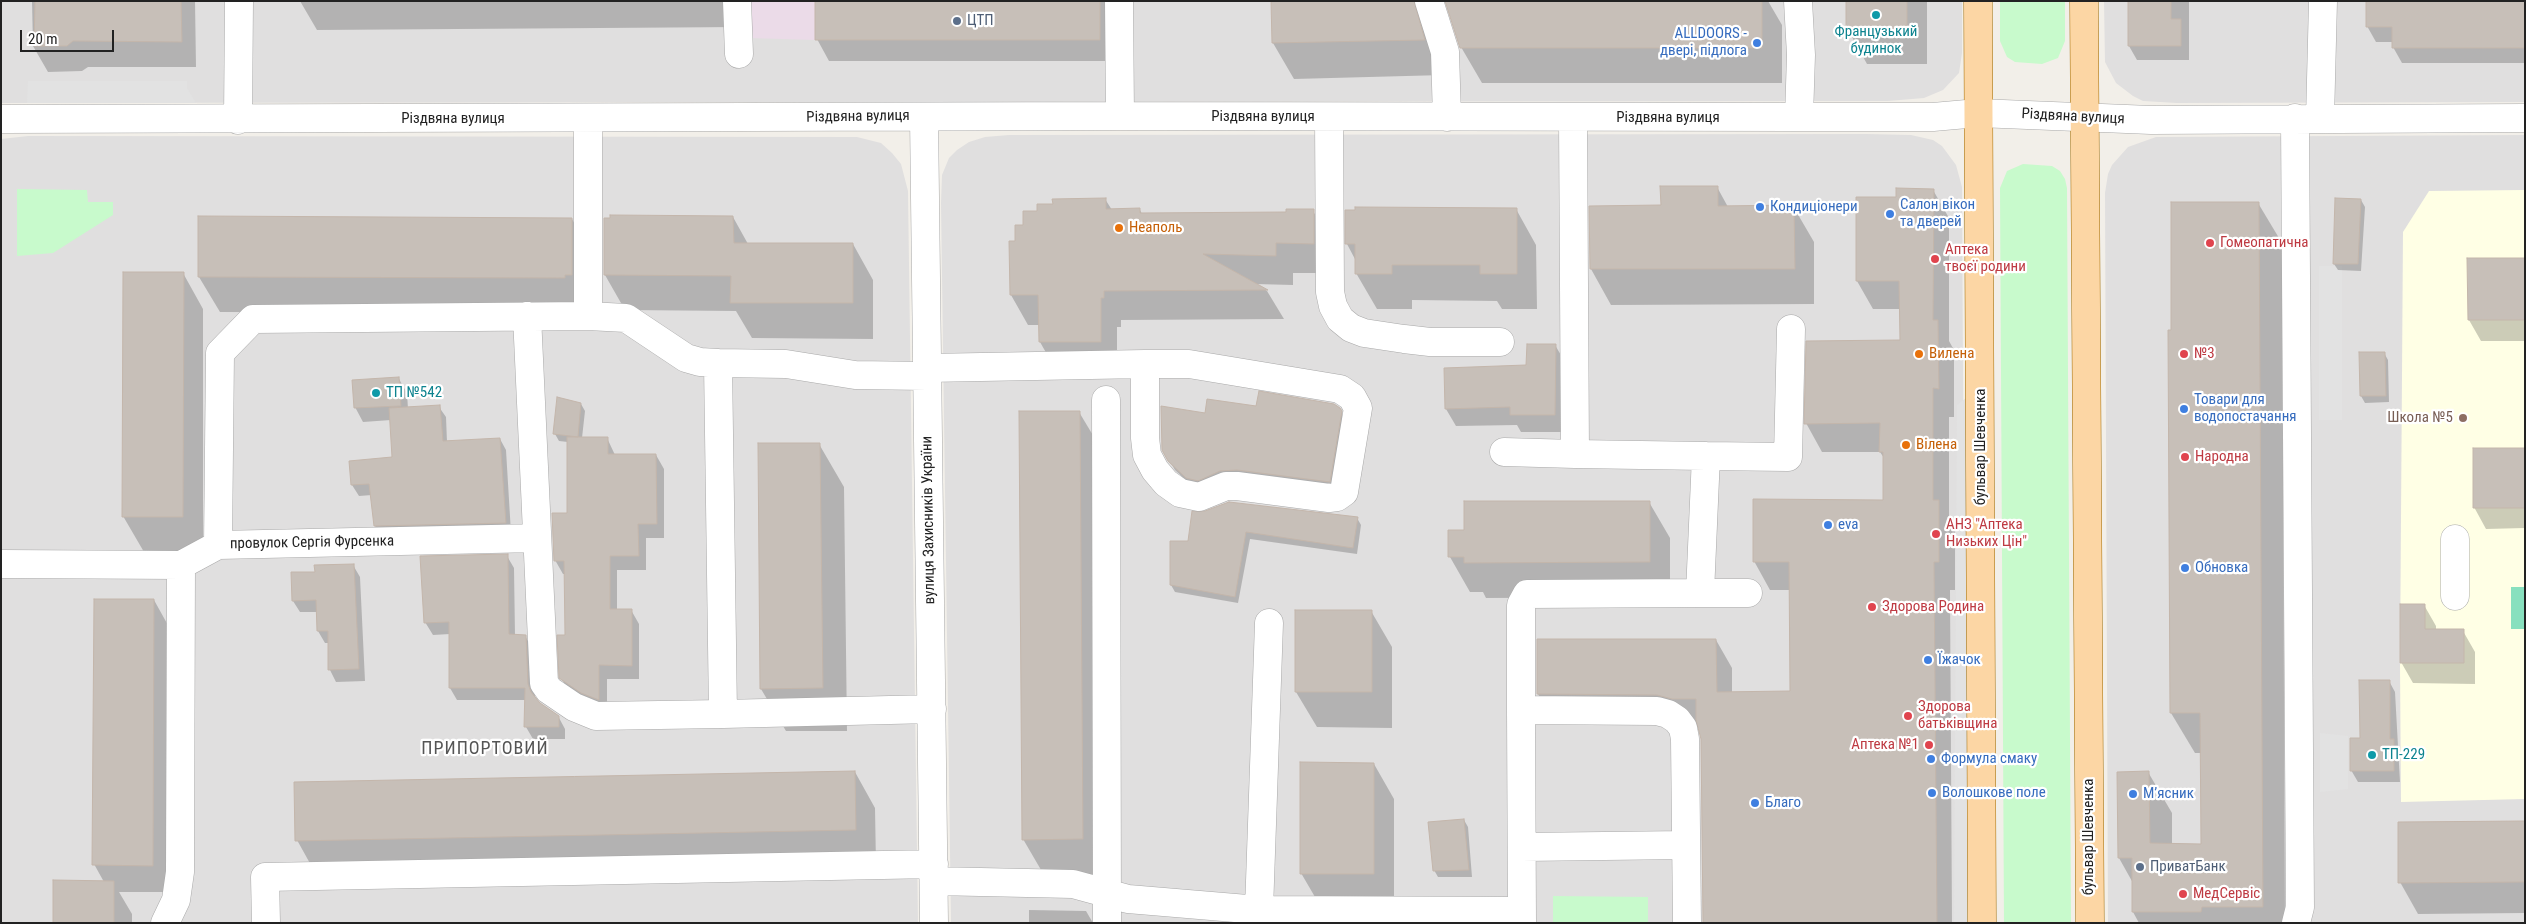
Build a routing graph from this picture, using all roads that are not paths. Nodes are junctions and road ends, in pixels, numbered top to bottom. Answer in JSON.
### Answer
{"nodes":[{"id":1,"x":238,"y":1,"type":"edge"},
{"id":2,"x":737,"y":1,"type":"edge"},
{"id":3,"x":1119,"y":1,"type":"edge"},
{"id":4,"x":1429,"y":1,"type":"edge"},
{"id":5,"x":1798,"y":1,"type":"edge"},
{"id":6,"x":1978,"y":1,"type":"edge"},
{"id":7,"x":2084,"y":1,"type":"edge"},
{"id":8,"x":2323,"y":1,"type":"edge"},
{"id":9,"x":739,"y":54,"type":"dead end"},
{"id":10,"x":1978,"y":113,"type":"junction"},
{"id":11,"x":1120,"y":116,"type":"junction"},
{"id":12,"x":924,"y":117,"type":"junction"},
{"id":13,"x":1329,"y":117,"type":"junction"},
{"id":14,"x":1447,"y":117,"type":"junction"},
{"id":15,"x":1799,"y":117,"type":"junction"},
{"id":16,"x":2085,"y":117,"type":"junction"},
{"id":17,"x":1573,"y":118,"type":"junction"},
{"id":18,"x":2525,"y":118,"type":"edge"},
{"id":19,"x":1,"y":119,"type":"edge"},
{"id":20,"x":588,"y":119,"type":"junction"},
{"id":21,"x":2308,"y":119,"type":"junction"},
{"id":22,"x":238,"y":120,"type":"junction"},
{"id":23,"x":527,"y":316,"type":"junction"},
{"id":24,"x":588,"y":316,"type":"junction"},
{"id":25,"x":1791,"y":329,"type":"dead end"},
{"id":26,"x":1500,"y":342,"type":"dead end"},
{"id":27,"x":718,"y":364,"type":"junction"},
{"id":28,"x":1145,"y":364,"type":"junction"},
{"id":29,"x":927,"y":372,"type":"junction"},
{"id":30,"x":1106,"y":400,"type":"dead end"},
{"id":31,"x":1504,"y":452,"type":"dead end"},
{"id":32,"x":1575,"y":454,"type":"junction"},
{"id":33,"x":1706,"y":456,"type":"junction"},
{"id":34,"x":537,"y":538,"type":"junction"},
{"id":35,"x":2455,"y":539,"type":"dead end"},
{"id":36,"x":218,"y":545,"type":"junction"},
{"id":37,"x":1,"y":564,"type":"edge"},
{"id":38,"x":181,"y":565,"type":"junction"},
{"id":39,"x":1700,"y":593,"type":"junction"},
{"id":40,"x":1748,"y":593,"type":"dead end"},
{"id":41,"x":2455,"y":596,"type":"dead end"},
{"id":42,"x":1270,"y":623,"type":"dead end"},
{"id":43,"x":932,"y":709,"type":"junction"},
{"id":44,"x":1521,"y":710,"type":"junction"},
{"id":45,"x":722,"y":714,"type":"junction"},
{"id":46,"x":1686,"y":845,"type":"junction"},
{"id":47,"x":1522,"y":847,"type":"junction"},
{"id":48,"x":934,"y":872,"type":"junction"},
{"id":49,"x":1108,"y":893,"type":"junction"},
{"id":50,"x":1259,"y":910,"type":"junction"},
{"id":51,"x":1423,"y":917,"type":"edge"},
{"id":52,"x":1522,"y":917,"type":"edge"},
{"id":53,"x":165,"y":923,"type":"edge"},
{"id":54,"x":266,"y":923,"type":"edge"},
{"id":55,"x":934,"y":923,"type":"edge"},
{"id":56,"x":1107,"y":923,"type":"edge"},
{"id":57,"x":1687,"y":923,"type":"edge"},
{"id":58,"x":1982,"y":923,"type":"edge"},
{"id":59,"x":2090,"y":923,"type":"edge"},
{"id":60,"x":2296,"y":923,"type":"edge"}],
"edges":[{"from":1,"to":22,"type":"street"},
{"from":2,"to":9,"type":"street"},
{"from":3,"to":11,"type":"street"},
{"from":4,"to":14,"type":"street"},
{"from":5,"to":15,"type":"street"},
{"from":6,"to":10,"type":"main road","name":"бульвар Шевченка"},
{"from":7,"to":16,"type":"main road","name":"бульвар Шевченка"},
{"from":8,"to":21,"type":"street"},
{"from":10,"to":15,"type":"street","name":"Різдвяна вулиця"},
{"from":10,"to":16,"type":"street","name":"Різдвяна вулиця"},
{"from":10,"to":58,"type":"main road","name":"бульвар Шевченка"},
{"from":11,"to":12,"type":"street","name":"Різдвяна вулиця"},
{"from":11,"to":13,"type":"street","name":"Різдвяна вулиця"},
{"from":12,"to":20,"type":"street","name":"Різдвяна вулиця"},
{"from":12,"to":29,"type":"street","name":"вулиця Захисників України"},
{"from":13,"to":14,"type":"street","name":"Різдвяна вулиця"},
{"from":13,"to":26,"type":"street"},
{"from":14,"to":17,"type":"street","name":"Різдвяна вулиця"},
{"from":15,"to":17,"type":"street","name":"Різдвяна вулиця"},
{"from":16,"to":21,"type":"street","name":"Різдвяна вулиця"},
{"from":16,"to":59,"type":"main road","name":"бульвар Шевченка"},
{"from":17,"to":32,"type":"street"},
{"from":18,"to":21,"type":"street","name":"Різдвяна вулиця"},
{"from":19,"to":22,"type":"street","name":"Різдвяна вулиця"},
{"from":20,"to":22,"type":"street","name":"Різдвяна вулиця"},
{"from":20,"to":24,"type":"street"},
{"from":21,"to":60,"type":"street"},
{"from":23,"to":24,"type":"street"},
{"from":23,"to":34,"type":"street"},
{"from":23,"to":36,"type":"street"},
{"from":24,"to":27,"type":"street"},
{"from":25,"to":33,"type":"street"},
{"from":27,"to":29,"type":"street"},
{"from":27,"to":45,"type":"street"},
{"from":28,"to":28,"type":"street"},
{"from":28,"to":29,"type":"street"},
{"from":29,"to":43,"type":"street","name":"вулиця Захисників України"},
{"from":30,"to":49,"type":"street"},
{"from":31,"to":32,"type":"street"},
{"from":32,"to":33,"type":"street"},
{"from":33,"to":39,"type":"street"},
{"from":34,"to":36,"type":"street","name":"провулок Сергія Фурсенка"},
{"from":34,"to":45,"type":"street"},
{"from":35,"to":41,"type":"street"},
{"from":36,"to":38,"type":"street","name":"провулок Сергія Фурсенка"},
{"from":37,"to":38,"type":"street","name":"провулок Сергія Фурсенка"},
{"from":38,"to":53,"type":"street"},
{"from":39,"to":40,"type":"street"},
{"from":39,"to":44,"type":"street"},
{"from":42,"to":50,"type":"street"},
{"from":43,"to":45,"type":"street"},
{"from":43,"to":48,"type":"street","name":"вулиця Захисників України"},
{"from":44,"to":46,"type":"street"},
{"from":44,"to":47,"type":"street"},
{"from":46,"to":47,"type":"street"},
{"from":46,"to":57,"type":"street"},
{"from":47,"to":52,"type":"street"},
{"from":48,"to":49,"type":"street"},
{"from":48,"to":54,"type":"street"},
{"from":48,"to":55,"type":"street","name":"вулиця Захисників України"},
{"from":49,"to":50,"type":"street"},
{"from":49,"to":56,"type":"street"},
{"from":50,"to":51,"type":"street"},
{"from":51,"to":52,"type":"street"}]}
